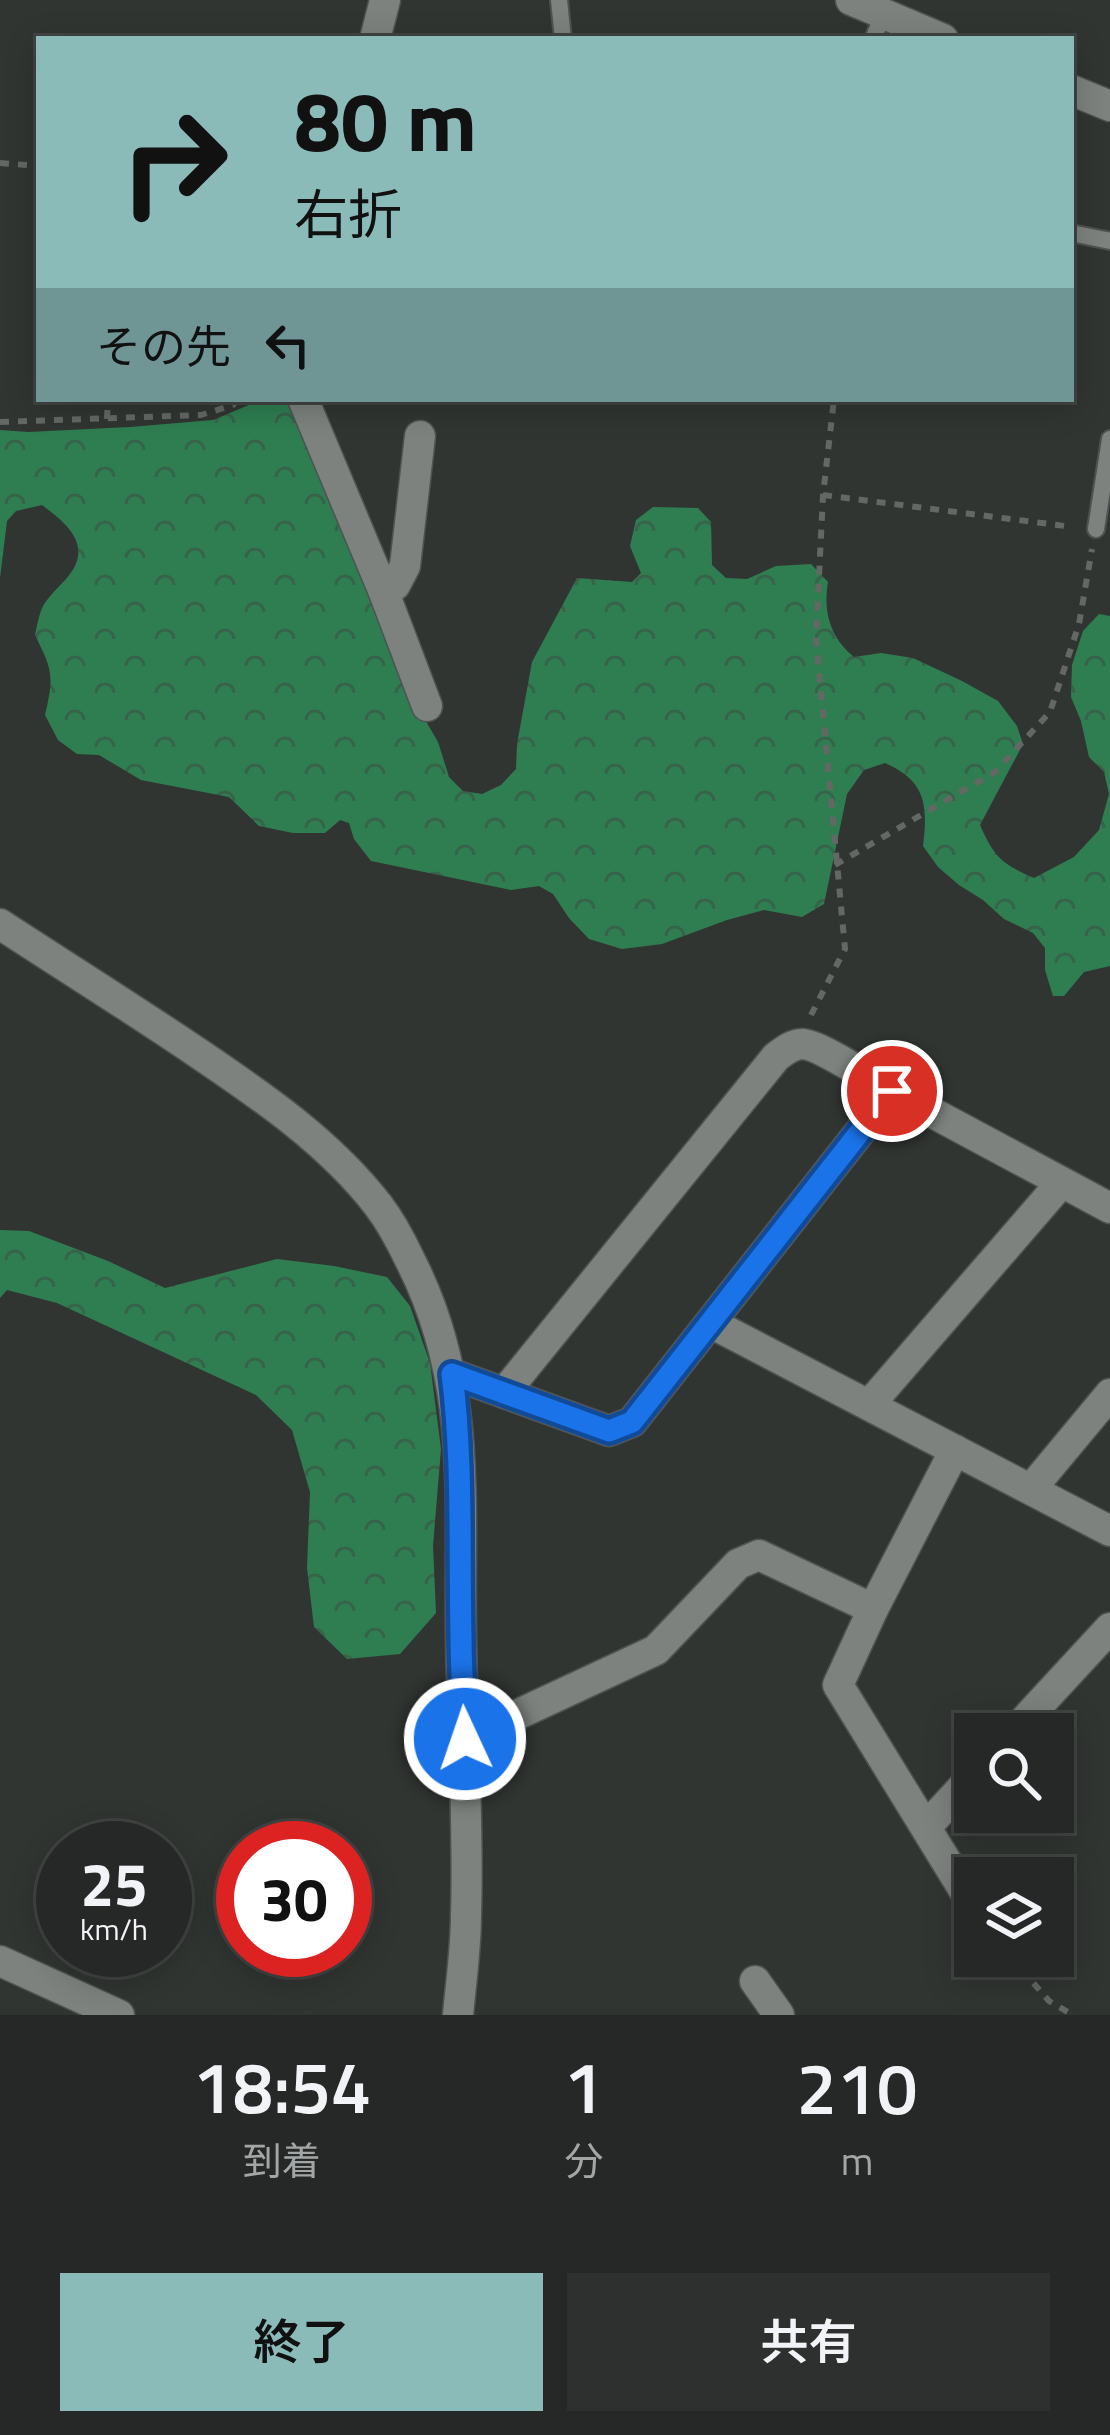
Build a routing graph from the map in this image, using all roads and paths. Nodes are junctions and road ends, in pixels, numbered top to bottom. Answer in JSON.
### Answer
{"nodes":[{"id":1,"x":385,"y":0,"type":"edge"},
{"id":2,"x":559,"y":0,"type":"edge"},
{"id":3,"x":850,"y":0,"type":"edge"},
{"id":4,"x":878,"y":27,"type":"edge"},
{"id":5,"x":376,"y":36,"type":"edge"},
{"id":6,"x":562,"y":36,"type":"edge"},
{"id":7,"x":927,"y":36,"type":"edge"},
{"id":8,"x":1074,"y":92,"type":"edge"},
{"id":9,"x":1110,"y":106,"type":"edge"},
{"id":10,"x":0,"y":164,"type":"edge"},
{"id":11,"x":36,"y":166,"type":"edge"},
{"id":12,"x":1074,"y":234,"type":"edge"},
{"id":13,"x":1110,"y":241,"type":"edge"},
{"id":14,"x":108,"y":402,"type":"edge"},
{"id":15,"x":236,"y":402,"type":"edge"},
{"id":16,"x":304,"y":402,"type":"edge"},
{"id":17,"x":834,"y":402,"type":"edge"},
{"id":18,"x":106,"y":419,"type":"junction"},
{"id":19,"x":0,"y":422,"type":"edge"},
{"id":20,"x":420,"y":436,"type":"dead end"},
{"id":21,"x":1110,"y":439,"type":"edge"},
{"id":22,"x":823,"y":495,"type":"junction"},
{"id":23,"x":1096,"y":530,"type":"junction"},
{"id":24,"x":383,"y":590,"type":"junction"},
{"id":25,"x":427,"y":706,"type":"dead end"},
{"id":26,"x":835,"y":865,"type":"junction"},
{"id":27,"x":0,"y":924,"type":"edge"},
{"id":28,"x":795,"y":1046,"type":"junction"},
{"id":29,"x":892,"y":1091,"type":"junction"},
{"id":30,"x":1060,"y":1183,"type":"junction"},
{"id":31,"x":1110,"y":1208,"type":"edge"},
{"id":32,"x":711,"y":1323,"type":"junction"},
{"id":33,"x":452,"y":1374,"type":"junction"},
{"id":34,"x":505,"y":1393,"type":"junction"},
{"id":35,"x":1110,"y":1394,"type":"edge"},
{"id":36,"x":869,"y":1405,"type":"junction"},
{"id":37,"x":955,"y":1450,"type":"junction"},
{"id":38,"x":1031,"y":1489,"type":"junction"},
{"id":39,"x":1110,"y":1531,"type":"edge"},
{"id":40,"x":873,"y":1609,"type":"junction"},
{"id":41,"x":1110,"y":1628,"type":"edge"},
{"id":42,"x":1031,"y":1713,"type":"edge"},
{"id":43,"x":465,"y":1739,"type":"junction"},
{"id":44,"x":954,"y":1797,"type":"edge"},
{"id":45,"x":926,"y":1827,"type":"junction"},
{"id":46,"x":954,"y":1873,"type":"edge"},
{"id":47,"x":0,"y":1961,"type":"edge"},
{"id":48,"x":1028,"y":1977,"type":"edge"},
{"id":49,"x":755,"y":1981,"type":"dead end"},
{"id":50,"x":119,"y":2015,"type":"edge"},
{"id":51,"x":458,"y":2015,"type":"edge"},
{"id":52,"x":778,"y":2015,"type":"edge"},
{"id":53,"x":1073,"y":2015,"type":"edge"}],
"edges":[{"from":1,"to":5,"type":"street"},
{"from":2,"to":6,"type":"lane"},
{"from":3,"to":4,"type":"street"},
{"from":4,"to":7,"type":"street"},
{"from":8,"to":9,"type":"street"},
{"from":10,"to":11,"type":"path"},
{"from":12,"to":13,"type":"lane"},
{"from":14,"to":18,"type":"path"},
{"from":15,"to":18,"type":"path"},
{"from":16,"to":24,"type":"street"},
{"from":17,"to":22,"type":"path"},
{"from":18,"to":19,"type":"path"},
{"from":20,"to":24,"type":"street"},
{"from":21,"to":23,"type":"lane"},
{"from":22,"to":23,"type":"path"},
{"from":22,"to":26,"type":"path"},
{"from":23,"to":26,"type":"path"},
{"from":24,"to":25,"type":"street"},
{"from":26,"to":28,"type":"path"},
{"from":27,"to":33,"type":"street"},
{"from":28,"to":29,"type":"street"},
{"from":28,"to":34,"type":"street"},
{"from":29,"to":30,"type":"street"},
{"from":29,"to":32,"type":"street"},
{"from":30,"to":31,"type":"street"},
{"from":30,"to":36,"type":"street"},
{"from":32,"to":34,"type":"street"},
{"from":32,"to":36,"type":"street"},
{"from":33,"to":34,"type":"street"},
{"from":33,"to":43,"type":"street"},
{"from":35,"to":38,"type":"street"},
{"from":36,"to":37,"type":"street"},
{"from":37,"to":38,"type":"street"},
{"from":37,"to":40,"type":"street"},
{"from":38,"to":39,"type":"street"},
{"from":40,"to":43,"type":"street"},
{"from":40,"to":45,"type":"street"},
{"from":41,"to":42,"type":"street"},
{"from":43,"to":51,"type":"street"},
{"from":44,"to":45,"type":"street"},
{"from":45,"to":46,"type":"street"},
{"from":47,"to":50,"type":"street"},
{"from":48,"to":53,"type":"path"},
{"from":49,"to":52,"type":"street"}]}
